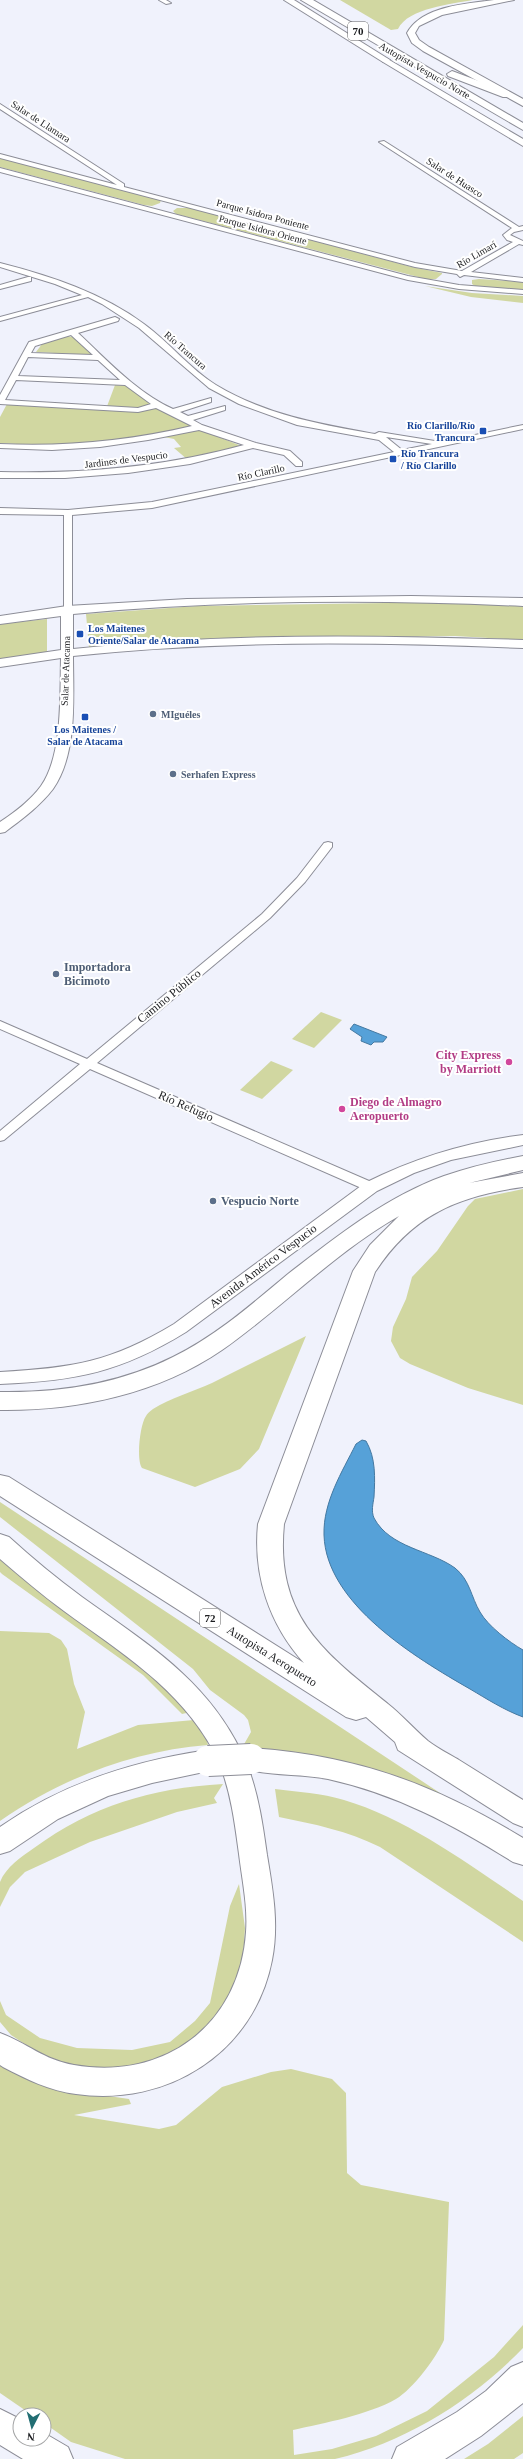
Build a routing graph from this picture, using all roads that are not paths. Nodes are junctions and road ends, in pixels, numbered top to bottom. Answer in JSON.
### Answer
{"nodes":[{"id":1,"x":288,"y":0,"type":"edge"},
{"id":2,"x":306,"y":0,"type":"edge"},
{"id":3,"x":322,"y":0,"type":"edge"},
{"id":4,"x":510,"y":0,"type":"edge"},
{"id":5,"x":386,"y":60,"type":"junction"},
{"id":6,"x":442,"y":70,"type":"junction"},
{"id":7,"x":507,"y":94,"type":"junction"},
{"id":8,"x":468,"y":96,"type":"junction"},
{"id":9,"x":523,"y":103,"type":"edge"},
{"id":10,"x":0,"y":106,"type":"edge"},
{"id":11,"x":523,"y":117,"type":"edge"},
{"id":12,"x":523,"y":127,"type":"edge"},
{"id":13,"x":382,"y":142,"type":"dead end"},
{"id":14,"x":523,"y":143,"type":"edge"},
{"id":15,"x":70,"y":152,"type":"junction"},
{"id":16,"x":0,"y":156,"type":"edge"},
{"id":17,"x":0,"y":170,"type":"edge"},
{"id":18,"x":57,"y":172,"type":"junction"},
{"id":19,"x":130,"y":190,"type":"junction"},
{"id":20,"x":168,"y":200,"type":"junction"},
{"id":21,"x":195,"y":207,"type":"junction"},
{"id":22,"x":149,"y":209,"type":"junction"},
{"id":23,"x":172,"y":215,"type":"junction"},
{"id":24,"x":520,"y":228,"type":"edge"},
{"id":25,"x":521,"y":243,"type":"edge"},
{"id":26,"x":0,"y":265,"type":"edge"},
{"id":27,"x":462,"y":273,"type":"junction"},
{"id":28,"x":28,"y":279,"type":"dead end"},
{"id":29,"x":523,"y":280,"type":"edge"},
{"id":30,"x":446,"y":285,"type":"junction"},
{"id":31,"x":0,"y":287,"type":"edge"},
{"id":32,"x":523,"y":292,"type":"edge"},
{"id":33,"x":86,"y":293,"type":"junction"},
{"id":34,"x":0,"y":319,"type":"edge"},
{"id":35,"x":115,"y":319,"type":"dead end"},
{"id":36,"x":72,"y":331,"type":"junction"},
{"id":37,"x":25,"y":355,"type":"junction"},
{"id":38,"x":101,"y":358,"type":"junction"},
{"id":39,"x":13,"y":378,"type":"junction"},
{"id":40,"x":127,"y":384,"type":"junction"},
{"id":41,"x":226,"y":395,"type":"junction"},
{"id":42,"x":0,"y":402,"type":"edge"},
{"id":43,"x":242,"y":402,"type":"junction"},
{"id":44,"x":157,"y":405,"type":"junction"},
{"id":45,"x":173,"y":412,"type":"junction"},
{"id":46,"x":187,"y":419,"type":"junction"},
{"id":47,"x":199,"y":427,"type":"junction"},
{"id":48,"x":523,"y":427,"type":"edge"},
{"id":49,"x":365,"y":434,"type":"junction"},
{"id":50,"x":396,"y":436,"type":"junction"},
{"id":51,"x":446,"y":443,"type":"junction"},
{"id":52,"x":253,"y":445,"type":"junction"},
{"id":53,"x":0,"y":446,"type":"edge"},
{"id":54,"x":413,"y":450,"type":"junction"},
{"id":55,"x":401,"y":453,"type":"junction"},
{"id":56,"x":299,"y":464,"type":"dead end"},
{"id":57,"x":0,"y":475,"type":"edge"},
{"id":58,"x":0,"y":511,"type":"edge"},
{"id":59,"x":68,"y":513,"type":"junction"},
{"id":60,"x":523,"y":602,"type":"edge"},
{"id":61,"x":67,"y":610,"type":"junction"},
{"id":62,"x":0,"y":620,"type":"edge"},
{"id":63,"x":523,"y":644,"type":"edge"},
{"id":64,"x":66,"y":654,"type":"junction"},
{"id":65,"x":0,"y":663,"type":"edge"},
{"id":66,"x":0,"y":829,"type":"edge"},
{"id":67,"x":328,"y":845,"type":"dead end"},
{"id":68,"x":0,"y":1025,"type":"edge"},
{"id":69,"x":88,"y":1063,"type":"junction"},
{"id":70,"x":0,"y":1137,"type":"edge"},
{"id":71,"x":523,"y":1140,"type":"edge"},
{"id":72,"x":523,"y":1163,"type":"edge"},
{"id":73,"x":523,"y":1180,"type":"edge"},
{"id":74,"x":372,"y":1187,"type":"junction"},
{"id":75,"x":0,"y":1378,"type":"edge"},
{"id":76,"x":0,"y":1401,"type":"edge"},
{"id":77,"x":0,"y":1484,"type":"edge"},
{"id":78,"x":0,"y":1544,"type":"edge"},
{"id":79,"x":421,"y":1750,"type":"junction"},
{"id":80,"x":523,"y":1815,"type":"edge"},
{"id":81,"x":38,"y":1816,"type":"junction"},
{"id":82,"x":0,"y":1842,"type":"edge"},
{"id":83,"x":523,"y":1853,"type":"edge"},
{"id":84,"x":0,"y":1854,"type":"edge"},
{"id":85,"x":0,"y":2047,"type":"edge"},
{"id":86,"x":523,"y":2379,"type":"edge"},
{"id":87,"x":0,"y":2426,"type":"edge"},
{"id":88,"x":56,"y":2459,"type":"edge"},
{"id":89,"x":409,"y":2459,"type":"edge"}],
"edges":[{"from":1,"to":5,"type":"main road"},
{"from":2,"to":8,"type":"highway","name":"Autopista Vespucio Norte","number":"70"},
{"from":3,"to":6,"type":"highway","name":"Autopista Vespucio Norte","number":"70"},
{"from":4,"to":7,"type":"main road"},
{"from":5,"to":8,"type":"highway"},
{"from":5,"to":14,"type":"street"},
{"from":6,"to":7,"type":"highway"},
{"from":6,"to":11,"type":"highway","name":"Autopista Vespucio Norte","number":"70"},
{"from":7,"to":9,"type":"main road"},
{"from":8,"to":12,"type":"highway","name":"Autopista Vespucio Norte","number":"70"},
{"from":10,"to":15,"type":"street","name":"Salar de Llamara"},
{"from":13,"to":24,"type":"street","name":"Salar de Huasco"},
{"from":15,"to":18,"type":"street","name":"Salar de Llamara"},
{"from":15,"to":19,"type":"street","name":"Salar de Llamara"},
{"from":16,"to":18,"type":"street","name":"Parque Isidora Poniente"},
{"from":17,"to":22,"type":"street","name":"Parque Isidora Oriente"},
{"from":18,"to":19,"type":"street","name":"Parque Isidora Poniente"},
{"from":19,"to":20,"type":"street","name":"Parque Isidora Poniente"},
{"from":20,"to":21,"type":"street","name":"Parque Isidora Poniente"},
{"from":20,"to":22,"type":"street"},
{"from":21,"to":23,"type":"street"},
{"from":21,"to":27,"type":"street","name":"Parque Isidora Poniente"},
{"from":22,"to":23,"type":"street","name":"Parque Isidora Oriente"},
{"from":23,"to":30,"type":"street","name":"Parque Isidora Oriente"},
{"from":24,"to":25,"type":"street"},
{"from":25,"to":27,"type":"street","name":"Río Limarí"},
{"from":26,"to":33,"type":"street","name":"Río Trancura"},
{"from":27,"to":29,"type":"street","name":"Parque Isidora Poniente"},
{"from":27,"to":30,"type":"street","name":"Río Limarí"},
{"from":28,"to":31,"type":"street"},
{"from":30,"to":32,"type":"street","name":"Parque Isidora Oriente"},
{"from":33,"to":34,"type":"street"},
{"from":33,"to":41,"type":"street","name":"Río Trancura"},
{"from":35,"to":36,"type":"street"},
{"from":36,"to":37,"type":"street"},
{"from":36,"to":38,"type":"street","name":"Jardines de Vespucio"},
{"from":37,"to":38,"type":"street"},
{"from":37,"to":39,"type":"street"},
{"from":38,"to":40,"type":"street","name":"Jardines de Vespucio"},
{"from":39,"to":40,"type":"street"},
{"from":39,"to":42,"type":"street"},
{"from":40,"to":44,"type":"street","name":"Jardines de Vespucio"},
{"from":41,"to":43,"type":"street","name":"Río Trancura"},
{"from":41,"to":45,"type":"street"},
{"from":42,"to":44,"type":"street"},
{"from":43,"to":46,"type":"street"},
{"from":43,"to":49,"type":"street","name":"Río Trancura"},
{"from":44,"to":45,"type":"street","name":"Jardines de Vespucio"},
{"from":45,"to":46,"type":"street","name":"Jardines de Vespucio"},
{"from":46,"to":47,"type":"street","name":"Jardines de Vespucio"},
{"from":47,"to":52,"type":"street","name":"Jardines de Vespucio"},
{"from":47,"to":53,"type":"street","name":"Jardines de Vespucio"},
{"from":48,"to":51,"type":"street","name":"Río Clarillo"},
{"from":49,"to":50,"type":"street","name":"Río Trancura"},
{"from":49,"to":55,"type":"street","name":"Río Trancura"},
{"from":50,"to":51,"type":"street","name":"Río Trancura"},
{"from":50,"to":54,"type":"street"},
{"from":51,"to":54,"type":"street","name":"Río Clarillo"},
{"from":52,"to":56,"type":"street","name":"Jardines de Vespucio"},
{"from":52,"to":57,"type":"street","name":"Jardines de Vespucio"},
{"from":54,"to":55,"type":"street","name":"Río Clarillo"},
{"from":55,"to":59,"type":"street","name":"Río Clarillo"},
{"from":58,"to":59,"type":"street","name":"Río Clarillo"},
{"from":59,"to":61,"type":"street","name":"Salar de Atacama"},
{"from":60,"to":61,"type":"street"},
{"from":61,"to":62,"type":"street"},
{"from":61,"to":64,"type":"street","name":"Salar de Atacama"},
{"from":63,"to":64,"type":"street"},
{"from":64,"to":65,"type":"street"},
{"from":64,"to":66,"type":"street","name":"Salar de Atacama"},
{"from":67,"to":69,"type":"street","name":"Camino Público"},
{"from":68,"to":69,"type":"street","name":"Río Refugio"},
{"from":69,"to":70,"type":"street","name":"Camino Público"},
{"from":69,"to":74,"type":"street","name":"Río Refugio"},
{"from":71,"to":74,"type":"street","name":"Avenida Américo Vespucio"},
{"from":72,"to":76,"type":"highway"},
{"from":73,"to":79,"type":"highway"},
{"from":74,"to":75,"type":"street","name":"Avenida Américo Vespucio"},
{"from":77,"to":79,"type":"highway","name":"Autopista Aeropuerto","number":"72"},
{"from":78,"to":85,"type":"highway"},
{"from":79,"to":80,"type":"highway","name":"Autopista Aeropuerto","number":"72"},
{"from":81,"to":82,"type":"highway"},
{"from":81,"to":83,"type":"highway","bridge":true},
{"from":81,"to":84,"type":"highway"},
{"from":86,"to":89,"type":"highway"},
{"from":87,"to":88,"type":"highway"}]}
